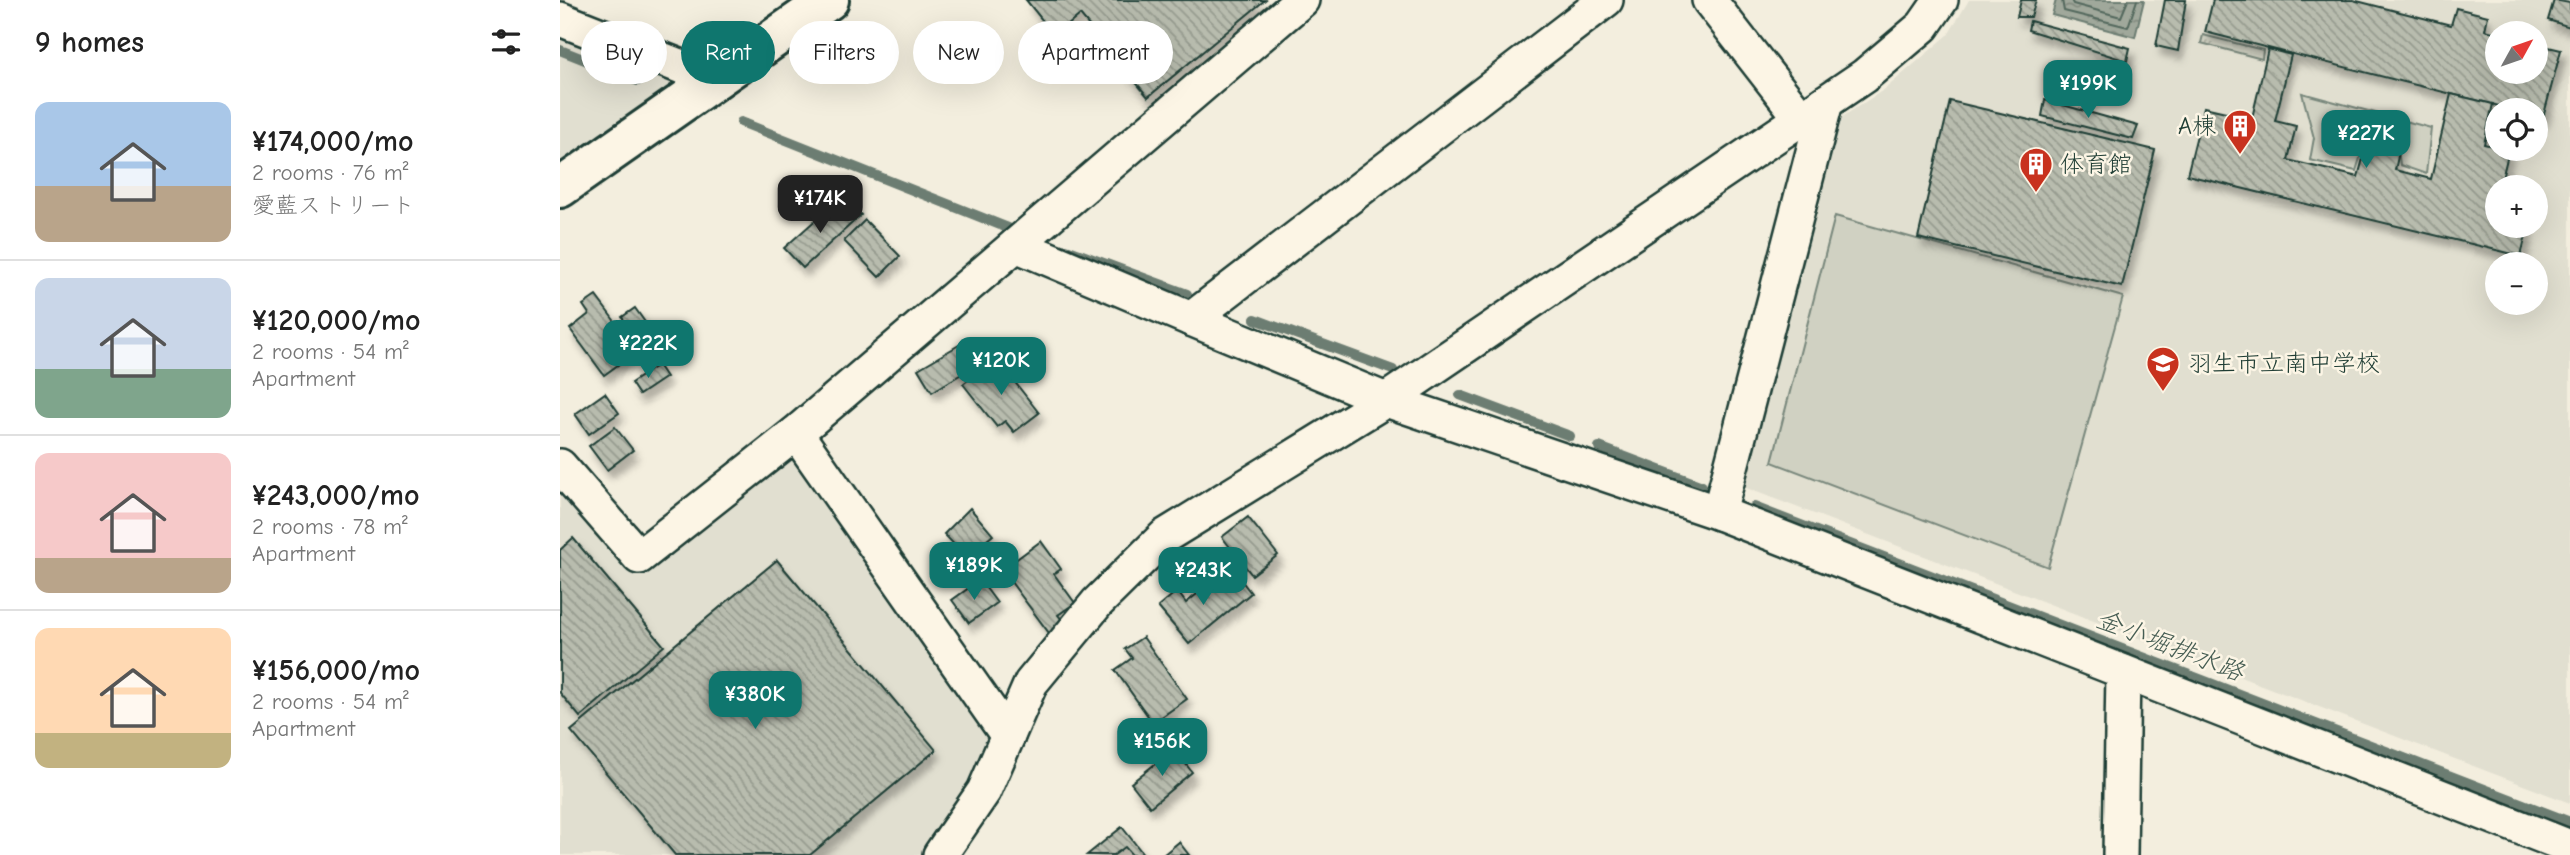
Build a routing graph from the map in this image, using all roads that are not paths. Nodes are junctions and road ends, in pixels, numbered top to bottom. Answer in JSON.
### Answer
{"nodes":[{"id":1,"x":829,"y":0,"type":"edge"},
{"id":2,"x":1302,"y":0,"type":"edge"},
{"id":3,"x":1606,"y":0,"type":"edge"},
{"id":4,"x":1709,"y":0,"type":"edge"},
{"id":5,"x":1941,"y":0,"type":"edge"},
{"id":6,"x":560,"y":19,"type":"edge"},
{"id":7,"x":705,"y":87,"type":"junction"},
{"id":8,"x":1814,"y":110,"type":"junction"},
{"id":9,"x":560,"y":188,"type":"edge"},
{"id":10,"x":1016,"y":245,"type":"junction"},
{"id":11,"x":1191,"y":319,"type":"junction"},
{"id":12,"x":1386,"y":400,"type":"junction"},
{"id":13,"x":796,"y":433,"type":"junction"},
{"id":14,"x":560,"y":467,"type":"edge"},
{"id":15,"x":1719,"y":513,"type":"junction"},
{"id":16,"x":2123,"y":672,"type":"junction"},
{"id":17,"x":1008,"y":736,"type":"junction"},
{"id":18,"x":2570,"y":847,"type":"edge"},
{"id":19,"x":940,"y":855,"type":"edge"},
{"id":20,"x":2120,"y":855,"type":"edge"}],
"edges":[{"from":1,"to":7,"type":"street"},
{"from":2,"to":10,"type":"street"},
{"from":3,"to":11,"type":"street"},
{"from":4,"to":8,"type":"street"},
{"from":5,"to":8,"type":"street"},
{"from":6,"to":7,"type":"street"},
{"from":7,"to":9,"type":"street"},
{"from":8,"to":12,"type":"street"},
{"from":8,"to":15,"type":"street"},
{"from":10,"to":11,"type":"street"},
{"from":10,"to":13,"type":"street"},
{"from":11,"to":12,"type":"street"},
{"from":12,"to":15,"type":"street"},
{"from":12,"to":17,"type":"street"},
{"from":13,"to":14,"type":"street"},
{"from":13,"to":17,"type":"street"},
{"from":15,"to":16,"type":"street"},
{"from":16,"to":18,"type":"street"},
{"from":16,"to":20,"type":"street"},
{"from":17,"to":19,"type":"street"}]}
